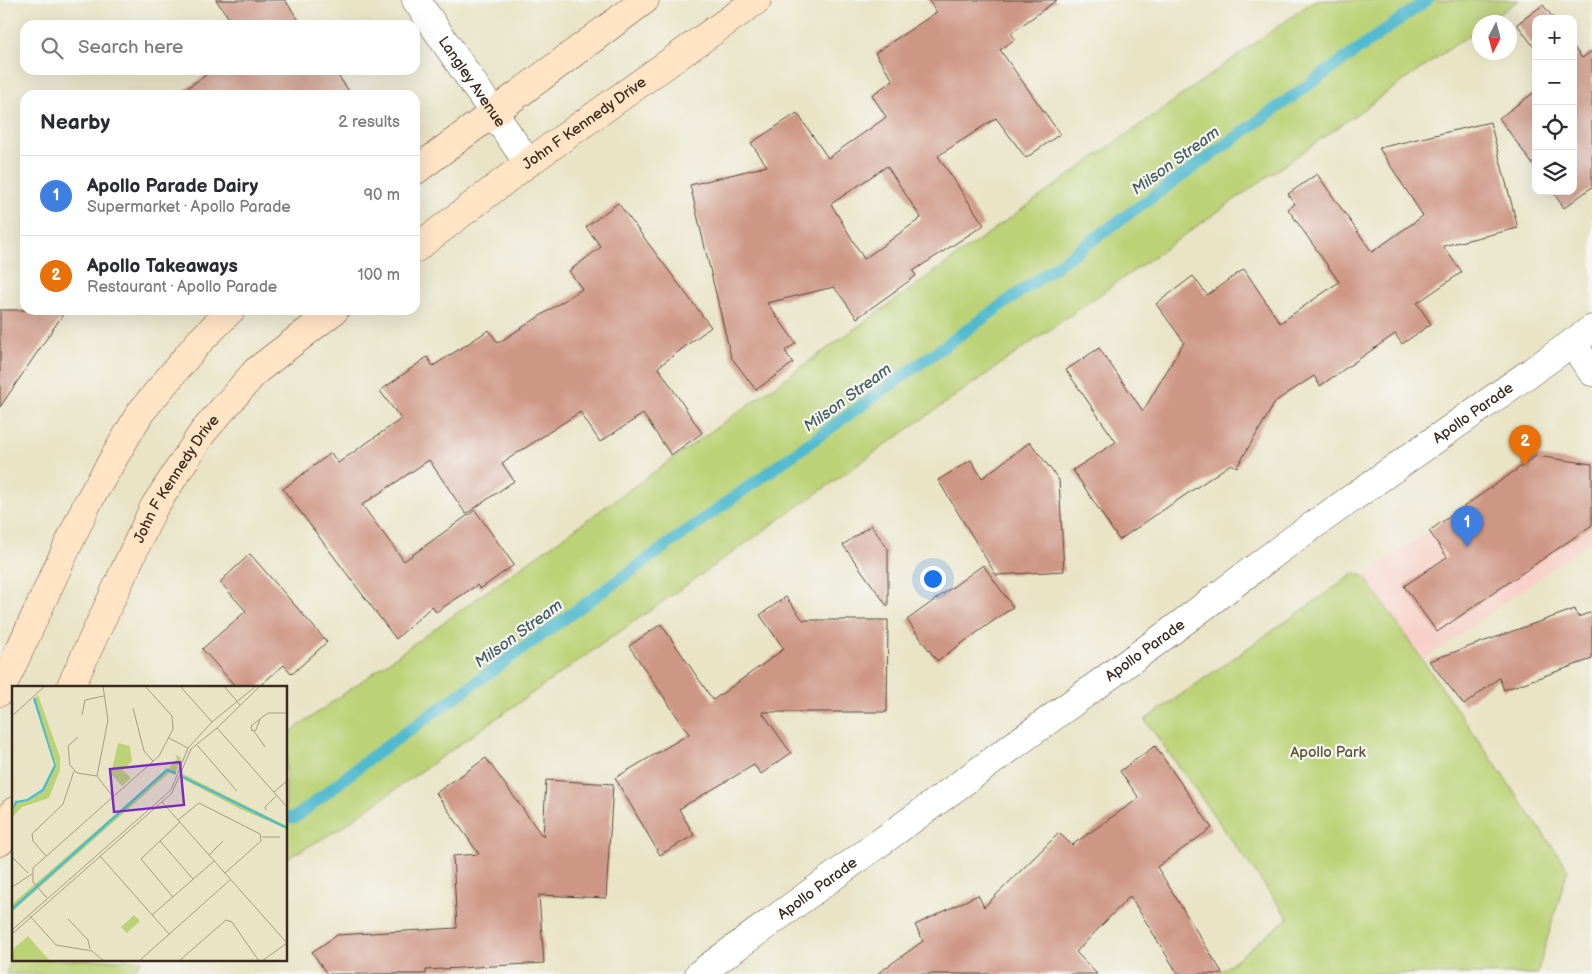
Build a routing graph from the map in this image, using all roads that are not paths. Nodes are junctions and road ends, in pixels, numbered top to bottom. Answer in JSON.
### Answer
{"nodes":[{"id":1,"x":416,"y":0,"type":"edge"},
{"id":2,"x":645,"y":0,"type":"edge"},
{"id":3,"x":757,"y":0,"type":"edge"},
{"id":4,"x":494,"y":114,"type":"junction"},
{"id":5,"x":528,"y":163,"type":"junction"},
{"id":6,"x":420,"y":167,"type":"edge"},
{"id":7,"x":420,"y":245,"type":"edge"},
{"id":8,"x":226,"y":315,"type":"edge"},
{"id":9,"x":328,"y":315,"type":"edge"},
{"id":10,"x":1582,"y":336,"type":"edge"},
{"id":11,"x":1592,"y":372,"type":"edge"},
{"id":12,"x":71,"y":686,"type":"edge"},
{"id":13,"x":0,"y":692,"type":"edge"},
{"id":14,"x":12,"y":815,"type":"edge"},
{"id":15,"x":0,"y":842,"type":"edge"},
{"id":16,"x":699,"y":974,"type":"edge"}],
"edges":[{"from":1,"to":4,"type":"street","name":"Langley Avenue"},
{"from":2,"to":4,"type":"main road"},
{"from":3,"to":5,"type":"main road","name":"John F Kennedy Drive"},
{"from":4,"to":5,"type":"street","name":"Langley Avenue"},
{"from":4,"to":6,"type":"main road"},
{"from":5,"to":7,"type":"main road","name":"John F Kennedy Drive"},
{"from":8,"to":13,"type":"main road"},
{"from":9,"to":12,"type":"main road","name":"John F Kennedy Drive"},
{"from":10,"to":11,"type":"street"},
{"from":10,"to":16,"type":"street","name":"Apollo Parade"},
{"from":14,"to":15,"type":"main road"}]}
